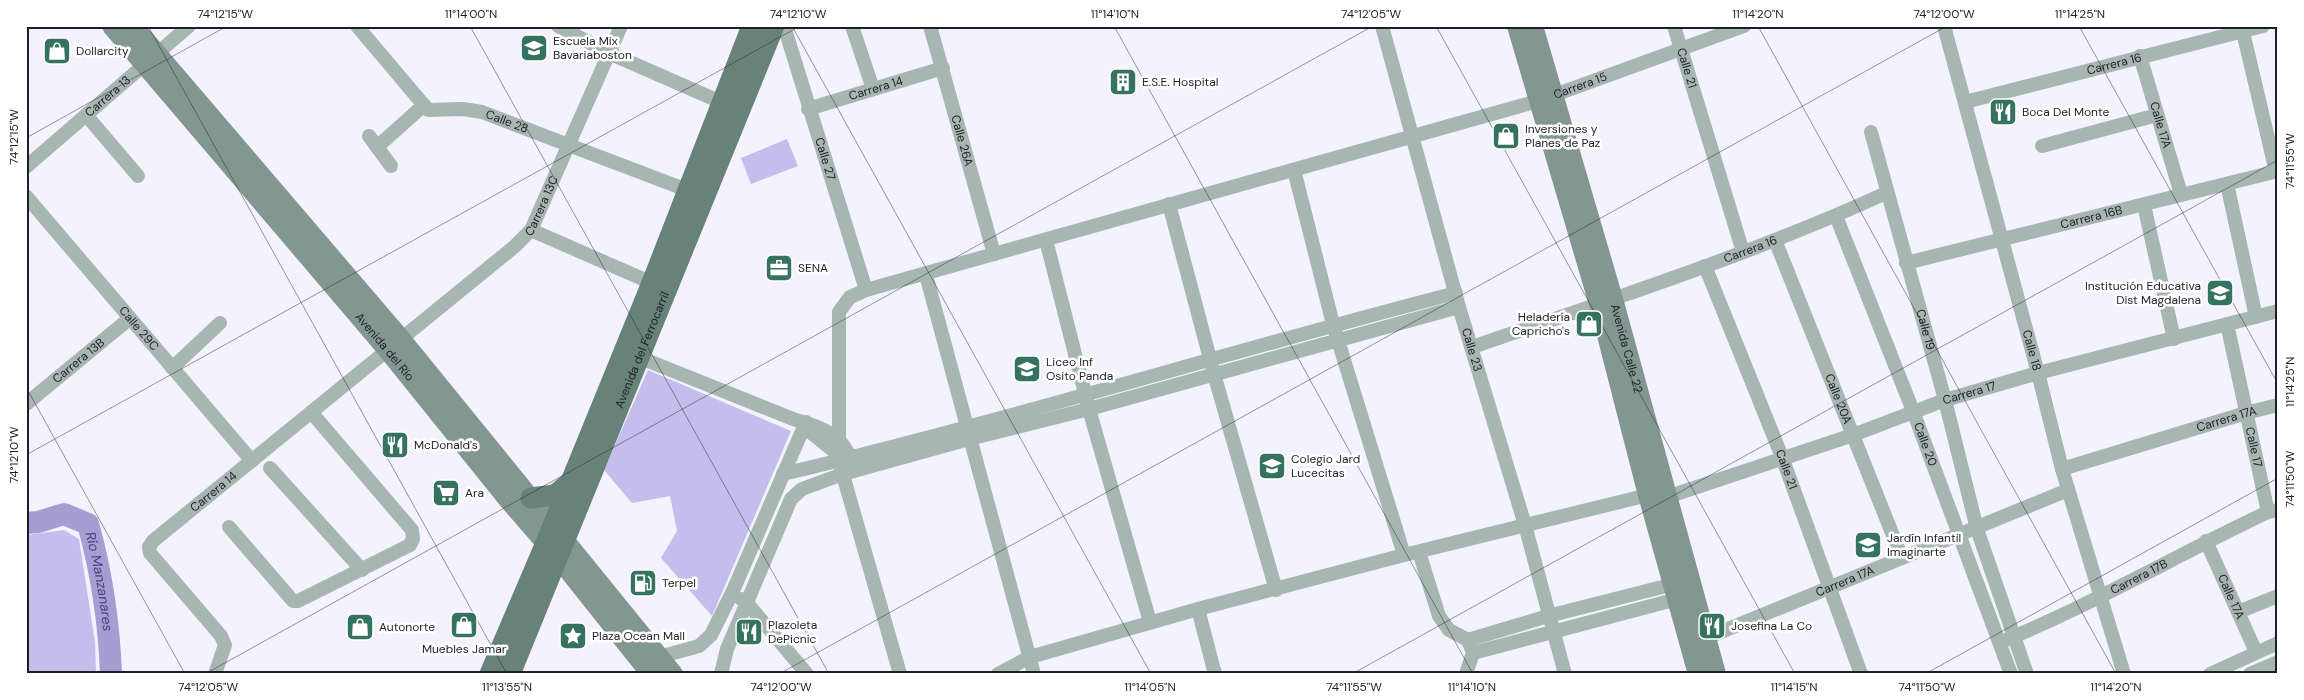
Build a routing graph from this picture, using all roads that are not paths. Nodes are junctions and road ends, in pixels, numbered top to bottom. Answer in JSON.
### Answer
{"nodes":[{"id":1,"x":112,"y":26,"type":"edge"},
{"id":2,"x":133,"y":26,"type":"edge"},
{"id":3,"x":189,"y":26,"type":"edge"},
{"id":4,"x":357,"y":26,"type":"edge"},
{"id":5,"x":558,"y":26,"type":"edge"},
{"id":6,"x":621,"y":26,"type":"edge"},
{"id":7,"x":752,"y":26,"type":"edge"},
{"id":8,"x":774,"y":26,"type":"edge"},
{"id":9,"x":784,"y":26,"type":"edge"},
{"id":10,"x":852,"y":26,"type":"edge"},
{"id":11,"x":930,"y":26,"type":"edge"},
{"id":12,"x":1382,"y":26,"type":"edge"},
{"id":13,"x":1517,"y":26,"type":"edge"},
{"id":14,"x":1533,"y":26,"type":"edge"},
{"id":15,"x":1674,"y":26,"type":"edge"},
{"id":16,"x":1744,"y":26,"type":"edge"},
{"id":17,"x":1944,"y":26,"type":"edge"},
{"id":18,"x":2263,"y":26,"type":"edge"},
{"id":19,"x":2244,"y":32,"type":"junction"},
{"id":20,"x":1681,"y":49,"type":"junction"},
{"id":21,"x":609,"y":53,"type":"junction"},
{"id":22,"x":2140,"y":56,"type":"junction"},
{"id":23,"x":150,"y":59,"type":"junction"},
{"id":24,"x":943,"y":68,"type":"junction"},
{"id":25,"x":873,"y":89,"type":"junction"},
{"id":26,"x":1545,"y":98,"type":"junction"},
{"id":27,"x":1965,"y":102,"type":"junction"},
{"id":28,"x":424,"y":105,"type":"junction"},
{"id":29,"x":730,"y":106,"type":"junction"},
{"id":30,"x":808,"y":109,"type":"junction"},
{"id":31,"x":86,"y":115,"type":"junction"},
{"id":32,"x":2157,"y":115,"type":"junction"},
{"id":33,"x":1871,"y":132,"type":"dead end"},
{"id":34,"x":1413,"y":137,"type":"junction"},
{"id":35,"x":570,"y":145,"type":"junction"},
{"id":36,"x":2042,"y":146,"type":"dead end"},
{"id":37,"x":391,"y":166,"type":"dead end"},
{"id":38,"x":26,"y":167,"type":"edge"},
{"id":39,"x":1294,"y":170,"type":"junction"},
{"id":40,"x":2277,"y":172,"type":"edge"},
{"id":41,"x":138,"y":176,"type":"dead end"},
{"id":42,"x":2227,"y":184,"type":"junction"},
{"id":43,"x":687,"y":190,"type":"junction"},
{"id":44,"x":1886,"y":193,"type":"junction"},
{"id":45,"x":2181,"y":194,"type":"junction"},
{"id":46,"x":26,"y":196,"type":"edge"},
{"id":47,"x":1169,"y":204,"type":"junction"},
{"id":48,"x":2144,"y":204,"type":"junction"},
{"id":49,"x":1836,"y":216,"type":"junction"},
{"id":50,"x":531,"y":230,"type":"junction"},
{"id":51,"x":1046,"y":240,"type":"junction"},
{"id":52,"x":1775,"y":240,"type":"junction"},
{"id":53,"x":2001,"y":240,"type":"junction"},
{"id":54,"x":1743,"y":252,"type":"junction"},
{"id":55,"x":994,"y":254,"type":"junction"},
{"id":56,"x":1906,"y":263,"type":"junction"},
{"id":57,"x":1705,"y":266,"type":"junction"},
{"id":58,"x":926,"y":275,"type":"junction"},
{"id":59,"x":652,"y":283,"type":"junction"},
{"id":60,"x":866,"y":290,"type":"junction"},
{"id":61,"x":1456,"y":293,"type":"junction"},
{"id":62,"x":1606,"y":302,"type":"junction"},
{"id":63,"x":1459,"y":307,"type":"junction"},
{"id":64,"x":2278,"y":311,"type":"edge"},
{"id":65,"x":2256,"y":318,"type":"junction"},
{"id":66,"x":129,"y":319,"type":"junction"},
{"id":67,"x":220,"y":323,"type":"dead end"},
{"id":68,"x":1333,"y":324,"type":"junction"},
{"id":69,"x":2227,"y":324,"type":"junction"},
{"id":70,"x":1338,"y":339,"type":"junction"},
{"id":71,"x":2174,"y":339,"type":"junction"},
{"id":72,"x":394,"y":344,"type":"junction"},
{"id":73,"x":1472,"y":348,"type":"junction"},
{"id":74,"x":632,"y":354,"type":"junction"},
{"id":75,"x":1210,"y":360,"type":"junction"},
{"id":76,"x":172,"y":368,"type":"junction"},
{"id":77,"x":2038,"y":373,"type":"junction"},
{"id":78,"x":1214,"y":374,"type":"junction"},
{"id":79,"x":1085,"y":394,"type":"junction"},
{"id":80,"x":1945,"y":400,"type":"junction"},
{"id":81,"x":26,"y":404,"type":"edge"},
{"id":82,"x":2278,"y":405,"type":"edge"},
{"id":83,"x":1089,"y":409,"type":"junction"},
{"id":84,"x":1913,"y":411,"type":"junction"},
{"id":85,"x":311,"y":412,"type":"junction"},
{"id":86,"x":2246,"y":413,"type":"junction"},
{"id":87,"x":805,"y":424,"type":"junction"},
{"id":88,"x":968,"y":433,"type":"junction"},
{"id":89,"x":1853,"y":435,"type":"junction"},
{"id":90,"x":839,"y":438,"type":"junction"},
{"id":91,"x":1782,"y":458,"type":"junction"},
{"id":92,"x":252,"y":461,"type":"junction"},
{"id":93,"x":847,"y":466,"type":"junction"},
{"id":94,"x":270,"y":468,"type":"dead end"},
{"id":95,"x":2062,"y":469,"type":"junction"},
{"id":96,"x":783,"y":474,"type":"junction"},
{"id":97,"x":571,"y":482,"type":"junction"},
{"id":98,"x":2068,"y":490,"type":"junction"},
{"id":99,"x":1657,"y":496,"type":"junction"},
{"id":100,"x":531,"y":498,"type":"junction"},
{"id":101,"x":2273,"y":511,"type":"edge"},
{"id":102,"x":1525,"y":525,"type":"junction"},
{"id":103,"x":229,"y":527,"type":"dead end"},
{"id":104,"x":1976,"y":529,"type":"junction"},
{"id":105,"x":1959,"y":536,"type":"junction"},
{"id":106,"x":556,"y":541,"type":"junction"},
{"id":107,"x":2206,"y":541,"type":"junction"},
{"id":108,"x":1419,"y":552,"type":"junction"},
{"id":109,"x":1404,"y":555,"type":"junction"},
{"id":110,"x":1902,"y":558,"type":"junction"},
{"id":111,"x":362,"y":570,"type":"junction"},
{"id":112,"x":1828,"y":587,"type":"junction"},
{"id":113,"x":1684,"y":589,"type":"junction"},
{"id":114,"x":1276,"y":590,"type":"junction"},
{"id":115,"x":732,"y":592,"type":"junction"},
{"id":116,"x":2101,"y":595,"type":"junction"},
{"id":117,"x":2278,"y":596,"type":"edge"},
{"id":118,"x":746,"y":603,"type":"junction"},
{"id":119,"x":1198,"y":609,"type":"junction"},
{"id":120,"x":2238,"y":612,"type":"junction"},
{"id":121,"x":1548,"y":616,"type":"junction"},
{"id":122,"x":1150,"y":622,"type":"junction"},
{"id":123,"x":1552,"y":631,"type":"junction"},
{"id":124,"x":2015,"y":636,"type":"junction"},
{"id":125,"x":1706,"y":638,"type":"junction"},
{"id":126,"x":2000,"y":643,"type":"junction"},
{"id":127,"x":2278,"y":643,"type":"edge"},
{"id":128,"x":1470,"y":647,"type":"junction"},
{"id":129,"x":2256,"y":652,"type":"junction"},
{"id":130,"x":1030,"y":657,"type":"junction"},
{"id":131,"x":2278,"y":662,"type":"edge"},
{"id":132,"x":655,"y":666,"type":"edge"},
{"id":133,"x":215,"y":674,"type":"edge"},
{"id":134,"x":490,"y":674,"type":"edge"},
{"id":135,"x":510,"y":674,"type":"edge"},
{"id":136,"x":673,"y":674,"type":"edge"},
{"id":137,"x":722,"y":674,"type":"edge"},
{"id":138,"x":807,"y":674,"type":"edge"},
{"id":139,"x":900,"y":674,"type":"edge"},
{"id":140,"x":998,"y":674,"type":"edge"},
{"id":141,"x":1034,"y":674,"type":"edge"},
{"id":142,"x":1215,"y":674,"type":"edge"},
{"id":143,"x":1466,"y":674,"type":"edge"},
{"id":144,"x":1565,"y":674,"type":"edge"},
{"id":145,"x":1698,"y":674,"type":"edge"},
{"id":146,"x":1716,"y":674,"type":"edge"},
{"id":147,"x":1861,"y":674,"type":"edge"},
{"id":148,"x":2011,"y":674,"type":"edge"},
{"id":149,"x":2027,"y":674,"type":"edge"},
{"id":150,"x":2124,"y":674,"type":"edge"},
{"id":151,"x":2210,"y":674,"type":"edge"},
{"id":152,"x":2250,"y":674,"type":"edge"}],
"edges":[{"from":1,"to":23,"type":"main road","name":"Avenida del Río"},
{"from":2,"to":23,"type":"main road","name":"Avenida del Río"},
{"from":3,"to":23,"type":"street","name":"Carrera 13"},
{"from":4,"to":28,"type":"street"},
{"from":5,"to":21,"type":"street"},
{"from":6,"to":21,"type":"street","name":"Carrera 13C"},
{"from":7,"to":29,"type":"main road","name":"Avenida del Ferrocarril"},
{"from":8,"to":29,"type":"main road","name":"Avenida del Ferrocarril"},
{"from":9,"to":30,"type":"street","name":"Calle 27"},
{"from":10,"to":25,"type":"street"},
{"from":11,"to":24,"type":"street","name":"Calle 26A"},
{"from":12,"to":34,"type":"street","name":"Calle 23"},
{"from":13,"to":26,"type":"main road","name":"Avenida Calle 22"},
{"from":14,"to":26,"type":"main road","name":"Avenida Calle 22"},
{"from":15,"to":20,"type":"street","name":"Calle 21"},
{"from":16,"to":20,"type":"street","name":"Carrera 15"},
{"from":17,"to":27,"type":"street","name":"Calle 18"},
{"from":18,"to":19,"type":"street","name":"Carrera 16"},
{"from":19,"to":22,"type":"street","name":"Carrera 16"},
{"from":19,"to":40,"type":"street"},
{"from":20,"to":26,"type":"street","name":"Carrera 15"},
{"from":20,"to":54,"type":"street","name":"Calle 21"},
{"from":21,"to":29,"type":"street"},
{"from":21,"to":35,"type":"street","name":"Carrera 13C"},
{"from":22,"to":27,"type":"street","name":"Carrera 16"},
{"from":22,"to":32,"type":"street","name":"Calle 17A"},
{"from":23,"to":31,"type":"street","name":"Carrera 13"},
{"from":23,"to":72,"type":"main road","name":"Avenida del Río"},
{"from":24,"to":25,"type":"street","name":"Carrera 14"},
{"from":24,"to":55,"type":"street","name":"Calle 26A"},
{"from":25,"to":30,"type":"street","name":"Carrera 14"},
{"from":26,"to":34,"type":"street","name":"Carrera 15"},
{"from":26,"to":62,"type":"main road","name":"Avenida Calle 22"},
{"from":27,"to":53,"type":"street","name":"Calle 18"},
{"from":28,"to":35,"type":"street","name":"Calle 28"},
{"from":28,"to":37,"type":"street"},
{"from":29,"to":43,"type":"main road","name":"Avenida del Ferrocarril"},
{"from":29,"to":74,"type":"main road","name":"Avenida del Ferrocarril"},
{"from":30,"to":60,"type":"street","name":"Calle 27"},
{"from":31,"to":38,"type":"street","name":"Carrera 13"},
{"from":31,"to":41,"type":"street"},
{"from":32,"to":36,"type":"street"},
{"from":32,"to":45,"type":"street","name":"Calle 17A"},
{"from":33,"to":44,"type":"street","name":"Calle 19"},
{"from":34,"to":39,"type":"street","name":"Carrera 15"},
{"from":34,"to":61,"type":"street","name":"Calle 23"},
{"from":35,"to":43,"type":"street","name":"Calle 28"},
{"from":35,"to":50,"type":"street","name":"Carrera 13C"},
{"from":39,"to":47,"type":"street","name":"Carrera 15"},
{"from":39,"to":68,"type":"street"},
{"from":40,"to":42,"type":"street","name":"Carrera 16B"},
{"from":42,"to":45,"type":"street","name":"Carrera 16B"},
{"from":42,"to":65,"type":"street"},
{"from":43,"to":59,"type":"main road","name":"Avenida del Ferrocarril"},
{"from":44,"to":49,"type":"street","name":"Carrera 16"},
{"from":44,"to":56,"type":"street","name":"Calle 19"},
{"from":45,"to":48,"type":"street","name":"Carrera 16B"},
{"from":46,"to":66,"type":"street","name":"Calle 29C"},
{"from":47,"to":51,"type":"street","name":"Carrera 15"},
{"from":47,"to":75,"type":"street"},
{"from":48,"to":53,"type":"street","name":"Carrera 16B"},
{"from":48,"to":71,"type":"street"},
{"from":49,"to":52,"type":"street","name":"Carrera 16"},
{"from":49,"to":84,"type":"street","name":"Calle 20"},
{"from":50,"to":59,"type":"street"},
{"from":50,"to":72,"type":"street","name":"Carrera 13C"},
{"from":51,"to":55,"type":"street","name":"Carrera 15"},
{"from":51,"to":79,"type":"street"},
{"from":52,"to":54,"type":"street","name":"Carrera 16"},
{"from":52,"to":89,"type":"street","name":"Calle 20A"},
{"from":53,"to":56,"type":"street","name":"Carrera 16B"},
{"from":53,"to":77,"type":"street","name":"Calle 18"},
{"from":54,"to":57,"type":"street","name":"Carrera 16"},
{"from":55,"to":58,"type":"street","name":"Carrera 15"},
{"from":56,"to":80,"type":"street","name":"Calle 19"},
{"from":57,"to":62,"type":"street","name":"Carrera 16"},
{"from":57,"to":91,"type":"street","name":"Calle 21"},
{"from":58,"to":60,"type":"street","name":"Carrera 15"},
{"from":58,"to":88,"type":"street"},
{"from":59,"to":74,"type":"main road","name":"Avenida del Ferrocarril"},
{"from":60,"to":90,"type":"street","name":"Carrera 15"},
{"from":61,"to":63,"type":"street","name":"Calle 23"},
{"from":61,"to":68,"type":"street"},
{"from":62,"to":73,"type":"street","name":"Carrera 16"},
{"from":62,"to":99,"type":"main road","name":"Avenida Calle 22"},
{"from":63,"to":70,"type":"street"},
{"from":63,"to":73,"type":"street","name":"Calle 23"},
{"from":64,"to":65,"type":"street","name":"Carrera 17"},
{"from":65,"to":69,"type":"street","name":"Carrera 17"},
{"from":66,"to":76,"type":"street","name":"Calle 29C"},
{"from":66,"to":81,"type":"street","name":"Carrera 13B"},
{"from":67,"to":76,"type":"street"},
{"from":68,"to":70,"type":"street"},
{"from":68,"to":75,"type":"street"},
{"from":69,"to":71,"type":"street","name":"Carrera 17"},
{"from":69,"to":86,"type":"street","name":"Calle 17"},
{"from":70,"to":78,"type":"street"},
{"from":70,"to":109,"type":"street"},
{"from":71,"to":77,"type":"street","name":"Carrera 17"},
{"from":72,"to":85,"type":"street","name":"Carrera 14"},
{"from":72,"to":100,"type":"main road","name":"Avenida del Río"},
{"from":72,"to":106,"type":"main road","name":"Avenida del Río"},
{"from":73,"to":102,"type":"street","name":"Calle 23"},
{"from":74,"to":87,"type":"street"},
{"from":74,"to":97,"type":"main road","name":"Avenida del Ferrocarril"},
{"from":74,"to":106,"type":"main road","name":"Avenida del Ferrocarril"},
{"from":75,"to":78,"type":"street"},
{"from":75,"to":79,"type":"street"},
{"from":76,"to":92,"type":"street","name":"Calle 29C"},
{"from":77,"to":80,"type":"street","name":"Carrera 17"},
{"from":77,"to":95,"type":"street","name":"Calle 18"},
{"from":78,"to":83,"type":"street"},
{"from":78,"to":114,"type":"street"},
{"from":79,"to":83,"type":"street"},
{"from":79,"to":88,"type":"street"},
{"from":80,"to":84,"type":"street","name":"Carrera 17"},
{"from":80,"to":104,"type":"street","name":"Calle 19"},
{"from":82,"to":86,"type":"street","name":"Carrera 17A"},
{"from":83,"to":88,"type":"street"},
{"from":83,"to":122,"type":"street"},
{"from":84,"to":89,"type":"street","name":"Carrera 17"},
{"from":84,"to":105,"type":"street","name":"Calle 20"},
{"from":85,"to":92,"type":"street","name":"Carrera 14"},
{"from":85,"to":111,"type":"street"},
{"from":86,"to":95,"type":"street","name":"Carrera 17A"},
{"from":86,"to":101,"type":"street","name":"Calle 17"},
{"from":87,"to":90,"type":"street"},
{"from":87,"to":93,"type":"street"},
{"from":87,"to":96,"type":"street"},
{"from":88,"to":93,"type":"street"},
{"from":88,"to":130,"type":"street"},
{"from":89,"to":91,"type":"street","name":"Carrera 17"},
{"from":89,"to":110,"type":"street","name":"Calle 20A"},
{"from":90,"to":93,"type":"street"},
{"from":91,"to":99,"type":"street","name":"Carrera 17"},
{"from":91,"to":112,"type":"street","name":"Calle 21"},
{"from":92,"to":133,"type":"street","name":"Carrera 14"},
{"from":93,"to":96,"type":"street"},
{"from":93,"to":118,"type":"street"},
{"from":93,"to":139,"type":"street"},
{"from":94,"to":111,"type":"street"},
{"from":95,"to":98,"type":"street","name":"Calle 18"},
{"from":96,"to":115,"type":"street"},
{"from":97,"to":100,"type":"main road"},
{"from":97,"to":106,"type":"main road","name":"Avenida del Ferrocarril"},
{"from":98,"to":104,"type":"street","name":"Carrera 17A"},
{"from":98,"to":116,"type":"street","name":"Calle 18"},
{"from":99,"to":102,"type":"street","name":"Carrera 17"},
{"from":99,"to":113,"type":"main road","name":"Avenida Calle 22"},
{"from":100,"to":106,"type":"main road","name":"Avenida del Río"},
{"from":101,"to":107,"type":"street","name":"Carrera 17B"},
{"from":102,"to":108,"type":"street","name":"Carrera 17"},
{"from":102,"to":121,"type":"street","name":"Calle 23"},
{"from":103,"to":111,"type":"street"},
{"from":104,"to":105,"type":"street","name":"Carrera 17A"},
{"from":104,"to":124,"type":"street"},
{"from":105,"to":110,"type":"street","name":"Carrera 17A"},
{"from":105,"to":126,"type":"street","name":"Calle 20"},
{"from":106,"to":132,"type":"main road","name":"Avenida del Río"},
{"from":106,"to":134,"type":"main road","name":"Avenida del Ferrocarril"},
{"from":106,"to":135,"type":"main road","name":"Avenida del Ferrocarril"},
{"from":107,"to":116,"type":"street","name":"Carrera 17B"},
{"from":107,"to":120,"type":"street","name":"Calle 17A"},
{"from":108,"to":109,"type":"street","name":"Carrera 17"},
{"from":108,"to":128,"type":"street"},
{"from":109,"to":114,"type":"street","name":"Carrera 17"},
{"from":110,"to":112,"type":"street","name":"Carrera 17A"},
{"from":112,"to":125,"type":"street","name":"Carrera 17A"},
{"from":112,"to":147,"type":"street","name":"Calle 21"},
{"from":113,"to":121,"type":"street"},
{"from":113,"to":123,"type":"street"},
{"from":113,"to":125,"type":"main road","name":"Avenida Calle 22"},
{"from":113,"to":145,"type":"main road","name":"Avenida Calle 22"},
{"from":114,"to":119,"type":"street","name":"Carrera 17"},
{"from":115,"to":118,"type":"street"},
{"from":115,"to":132,"type":"street"},
{"from":116,"to":124,"type":"street","name":"Carrera 17B"},
{"from":116,"to":150,"type":"street","name":"Calle 18"},
{"from":117,"to":120,"type":"street"},
{"from":118,"to":137,"type":"street"},
{"from":118,"to":138,"type":"street"},
{"from":119,"to":122,"type":"street","name":"Carrera 17"},
{"from":119,"to":142,"type":"street"},
{"from":120,"to":129,"type":"street","name":"Calle 17A"},
{"from":121,"to":123,"type":"street","name":"Calle 23"},
{"from":121,"to":128,"type":"street"},
{"from":122,"to":130,"type":"street","name":"Carrera 17"},
{"from":123,"to":128,"type":"street"},
{"from":123,"to":144,"type":"street","name":"Calle 23"},
{"from":124,"to":126,"type":"street","name":"Carrera 17B"},
{"from":124,"to":149,"type":"street"},
{"from":125,"to":146,"type":"main road","name":"Avenida Calle 22"},
{"from":126,"to":148,"type":"street","name":"Calle 20"},
{"from":127,"to":129,"type":"street"},
{"from":128,"to":143,"type":"street"},
{"from":129,"to":151,"type":"street"},
{"from":130,"to":140,"type":"street","name":"Carrera 17"},
{"from":130,"to":141,"type":"street"},
{"from":131,"to":152,"type":"street"},
{"from":132,"to":136,"type":"main road","name":"Avenida del Río"}]}
